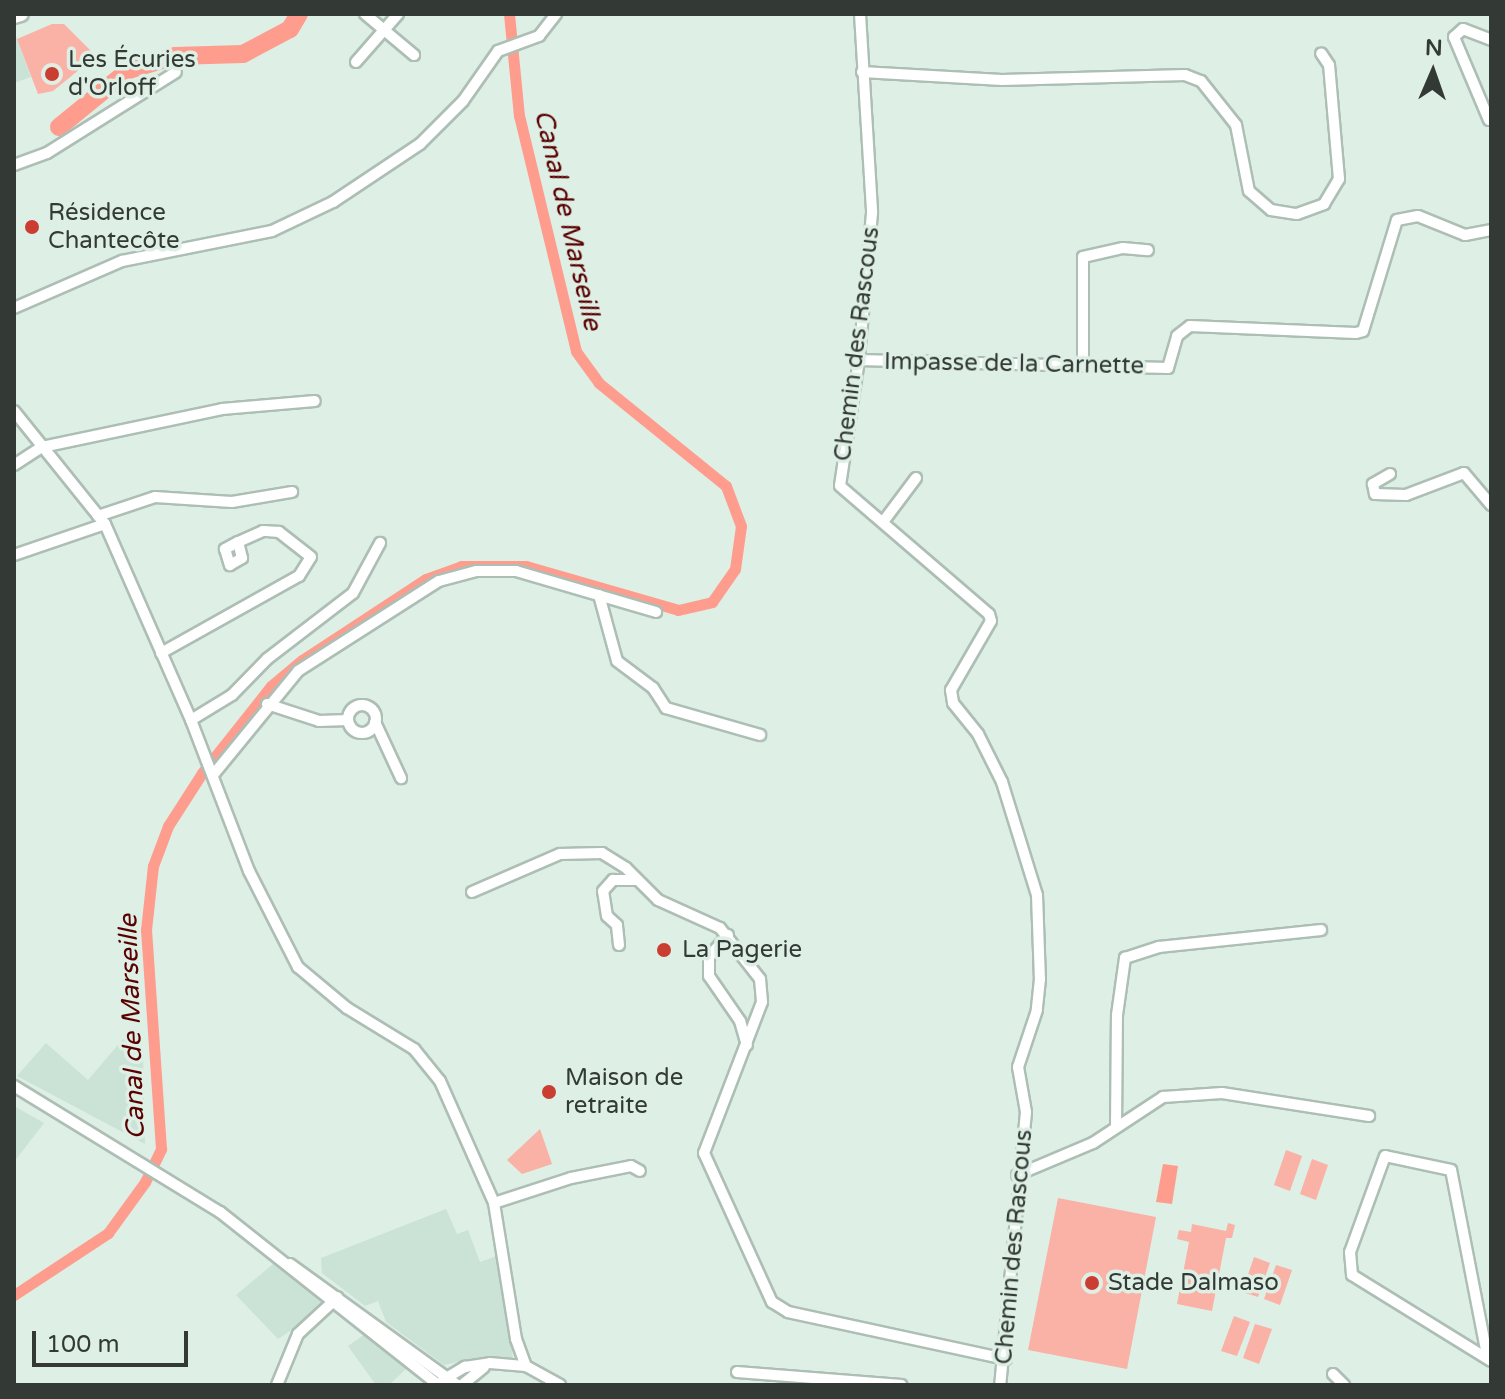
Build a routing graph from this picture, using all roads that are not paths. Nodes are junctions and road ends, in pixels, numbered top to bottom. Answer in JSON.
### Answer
{"nodes":[{"id":1,"x":21,"y":14,"type":"edge"},
{"id":2,"x":365,"y":14,"type":"edge"},
{"id":3,"x":398,"y":14,"type":"edge"},
{"id":4,"x":556,"y":14,"type":"edge"},
{"id":5,"x":860,"y":14,"type":"edge"},
{"id":6,"x":14,"y":16,"type":"edge"},
{"id":7,"x":384,"y":30,"type":"junction"},
{"id":8,"x":1491,"y":40,"type":"edge"},
{"id":9,"x":1321,"y":53,"type":"dead end"},
{"id":10,"x":414,"y":55,"type":"dead end"},
{"id":11,"x":356,"y":62,"type":"dead end"},
{"id":12,"x":176,"y":72,"type":"dead end"},
{"id":13,"x":862,"y":72,"type":"junction"},
{"id":14,"x":1489,"y":120,"type":"edge"},
{"id":15,"x":14,"y":165,"type":"edge"},
{"id":16,"x":1491,"y":230,"type":"edge"},
{"id":17,"x":1148,"y":250,"type":"dead end"},
{"id":18,"x":14,"y":308,"type":"edge"},
{"id":19,"x":859,"y":360,"type":"junction"},
{"id":20,"x":1083,"y":366,"type":"junction"},
{"id":21,"x":315,"y":401,"type":"dead end"},
{"id":22,"x":14,"y":411,"type":"edge"},
{"id":23,"x":42,"y":447,"type":"junction"},
{"id":24,"x":14,"y":465,"type":"edge"},
{"id":25,"x":1390,"y":474,"type":"dead end"},
{"id":26,"x":916,"y":478,"type":"dead end"},
{"id":27,"x":292,"y":492,"type":"dead end"},
{"id":28,"x":1491,"y":505,"type":"edge"},
{"id":29,"x":102,"y":520,"type":"junction"},
{"id":30,"x":883,"y":522,"type":"junction"},
{"id":31,"x":238,"y":542,"type":"dead end"},
{"id":32,"x":380,"y":543,"type":"dead end"},
{"id":33,"x":14,"y":555,"type":"edge"},
{"id":34,"x":599,"y":595,"type":"junction"},
{"id":35,"x":656,"y":612,"type":"dead end"},
{"id":36,"x":161,"y":653,"type":"junction"},
{"id":37,"x":267,"y":704,"type":"junction"},
{"id":38,"x":191,"y":720,"type":"junction"},
{"id":39,"x":348,"y":720,"type":"junction"},
{"id":40,"x":375,"y":722,"type":"junction"},
{"id":41,"x":760,"y":735,"type":"dead end"},
{"id":42,"x":211,"y":768,"type":"junction"},
{"id":43,"x":401,"y":778,"type":"dead end"},
{"id":44,"x":635,"y":880,"type":"junction"},
{"id":45,"x":472,"y":892,"type":"dead end"},
{"id":46,"x":1321,"y":930,"type":"dead end"},
{"id":47,"x":728,"y":935,"type":"junction"},
{"id":48,"x":619,"y":945,"type":"dead end"},
{"id":49,"x":747,"y":1045,"type":"junction"},
{"id":50,"x":14,"y":1089,"type":"edge"},
{"id":51,"x":1369,"y":1116,"type":"dead end"},
{"id":52,"x":1116,"y":1127,"type":"junction"},
{"id":53,"x":640,"y":1171,"type":"dead end"},
{"id":54,"x":1017,"y":1175,"type":"junction"},
{"id":55,"x":494,"y":1203,"type":"junction"},
{"id":56,"x":337,"y":1299,"type":"junction"},
{"id":57,"x":1489,"y":1358,"type":"edge"},
{"id":58,"x":1006,"y":1359,"type":"junction"},
{"id":59,"x":506,"y":1363,"type":"junction"},
{"id":60,"x":526,"y":1366,"type":"junction"},
{"id":61,"x":737,"y":1372,"type":"dead end"},
{"id":62,"x":1333,"y":1374,"type":"dead end"},
{"id":63,"x":448,"y":1376,"type":"junction"},
{"id":64,"x":807,"y":1380,"type":"edge"},
{"id":65,"x":277,"y":1385,"type":"edge"},
{"id":66,"x":438,"y":1385,"type":"edge"},
{"id":67,"x":460,"y":1385,"type":"edge"},
{"id":68,"x":560,"y":1385,"type":"edge"},
{"id":69,"x":901,"y":1385,"type":"edge"},
{"id":70,"x":1000,"y":1385,"type":"edge"},
{"id":71,"x":1344,"y":1385,"type":"edge"}],
"edges":[{"from":1,"to":6,"type":"main road"},
{"from":2,"to":7,"type":"street"},
{"from":3,"to":7,"type":"street"},
{"from":4,"to":18,"type":"street"},
{"from":5,"to":13,"type":"street","name":"Chemin des Rascous"},
{"from":7,"to":10,"type":"street"},
{"from":7,"to":11,"type":"street"},
{"from":8,"to":14,"type":"street"},
{"from":9,"to":13,"type":"street"},
{"from":12,"to":15,"type":"street"},
{"from":13,"to":19,"type":"street","name":"Chemin des Rascous"},
{"from":16,"to":20,"type":"street","name":"Impasse de la Carnette"},
{"from":17,"to":20,"type":"street"},
{"from":19,"to":20,"type":"street","name":"Impasse de la Carnette"},
{"from":19,"to":30,"type":"street","name":"Chemin des Rascous"},
{"from":21,"to":23,"type":"street"},
{"from":22,"to":23,"type":"street"},
{"from":23,"to":24,"type":"street"},
{"from":23,"to":29,"type":"street"},
{"from":25,"to":28,"type":"street"},
{"from":26,"to":30,"type":"street"},
{"from":27,"to":29,"type":"street"},
{"from":29,"to":33,"type":"street"},
{"from":29,"to":36,"type":"street"},
{"from":30,"to":54,"type":"street","name":"Chemin des Rascous"},
{"from":31,"to":36,"type":"street"},
{"from":32,"to":38,"type":"street"},
{"from":34,"to":35,"type":"street"},
{"from":34,"to":37,"type":"street"},
{"from":34,"to":41,"type":"street"},
{"from":36,"to":38,"type":"street"},
{"from":37,"to":39,"type":"street"},
{"from":37,"to":42,"type":"street"},
{"from":38,"to":42,"type":"street"},
{"from":39,"to":40,"type":"street"},
{"from":39,"to":40,"type":"street"},
{"from":40,"to":43,"type":"street"},
{"from":42,"to":55,"type":"street"},
{"from":44,"to":45,"type":"street"},
{"from":44,"to":47,"type":"street"},
{"from":44,"to":48,"type":"street"},
{"from":46,"to":52,"type":"street"},
{"from":47,"to":49,"type":"street"},
{"from":47,"to":49,"type":"street"},
{"from":49,"to":58,"type":"street"},
{"from":50,"to":56,"type":"street"},
{"from":51,"to":52,"type":"street"},
{"from":52,"to":54,"type":"street"},
{"from":53,"to":55,"type":"street"},
{"from":54,"to":58,"type":"street","name":"Chemin des Rascous"},
{"from":55,"to":60,"type":"street"},
{"from":56,"to":63,"type":"street"},
{"from":56,"to":65,"type":"street"},
{"from":56,"to":66,"type":"street"},
{"from":57,"to":57,"type":"street"},
{"from":58,"to":70,"type":"street","name":"Chemin des Rascous"},
{"from":59,"to":60,"type":"street"},
{"from":59,"to":63,"type":"street"},
{"from":59,"to":67,"type":"street"},
{"from":60,"to":68,"type":"street"},
{"from":61,"to":64,"type":"street"},
{"from":62,"to":71,"type":"street"},
{"from":63,"to":66,"type":"street"},
{"from":63,"to":67,"type":"street"},
{"from":64,"to":69,"type":"street"}]}
